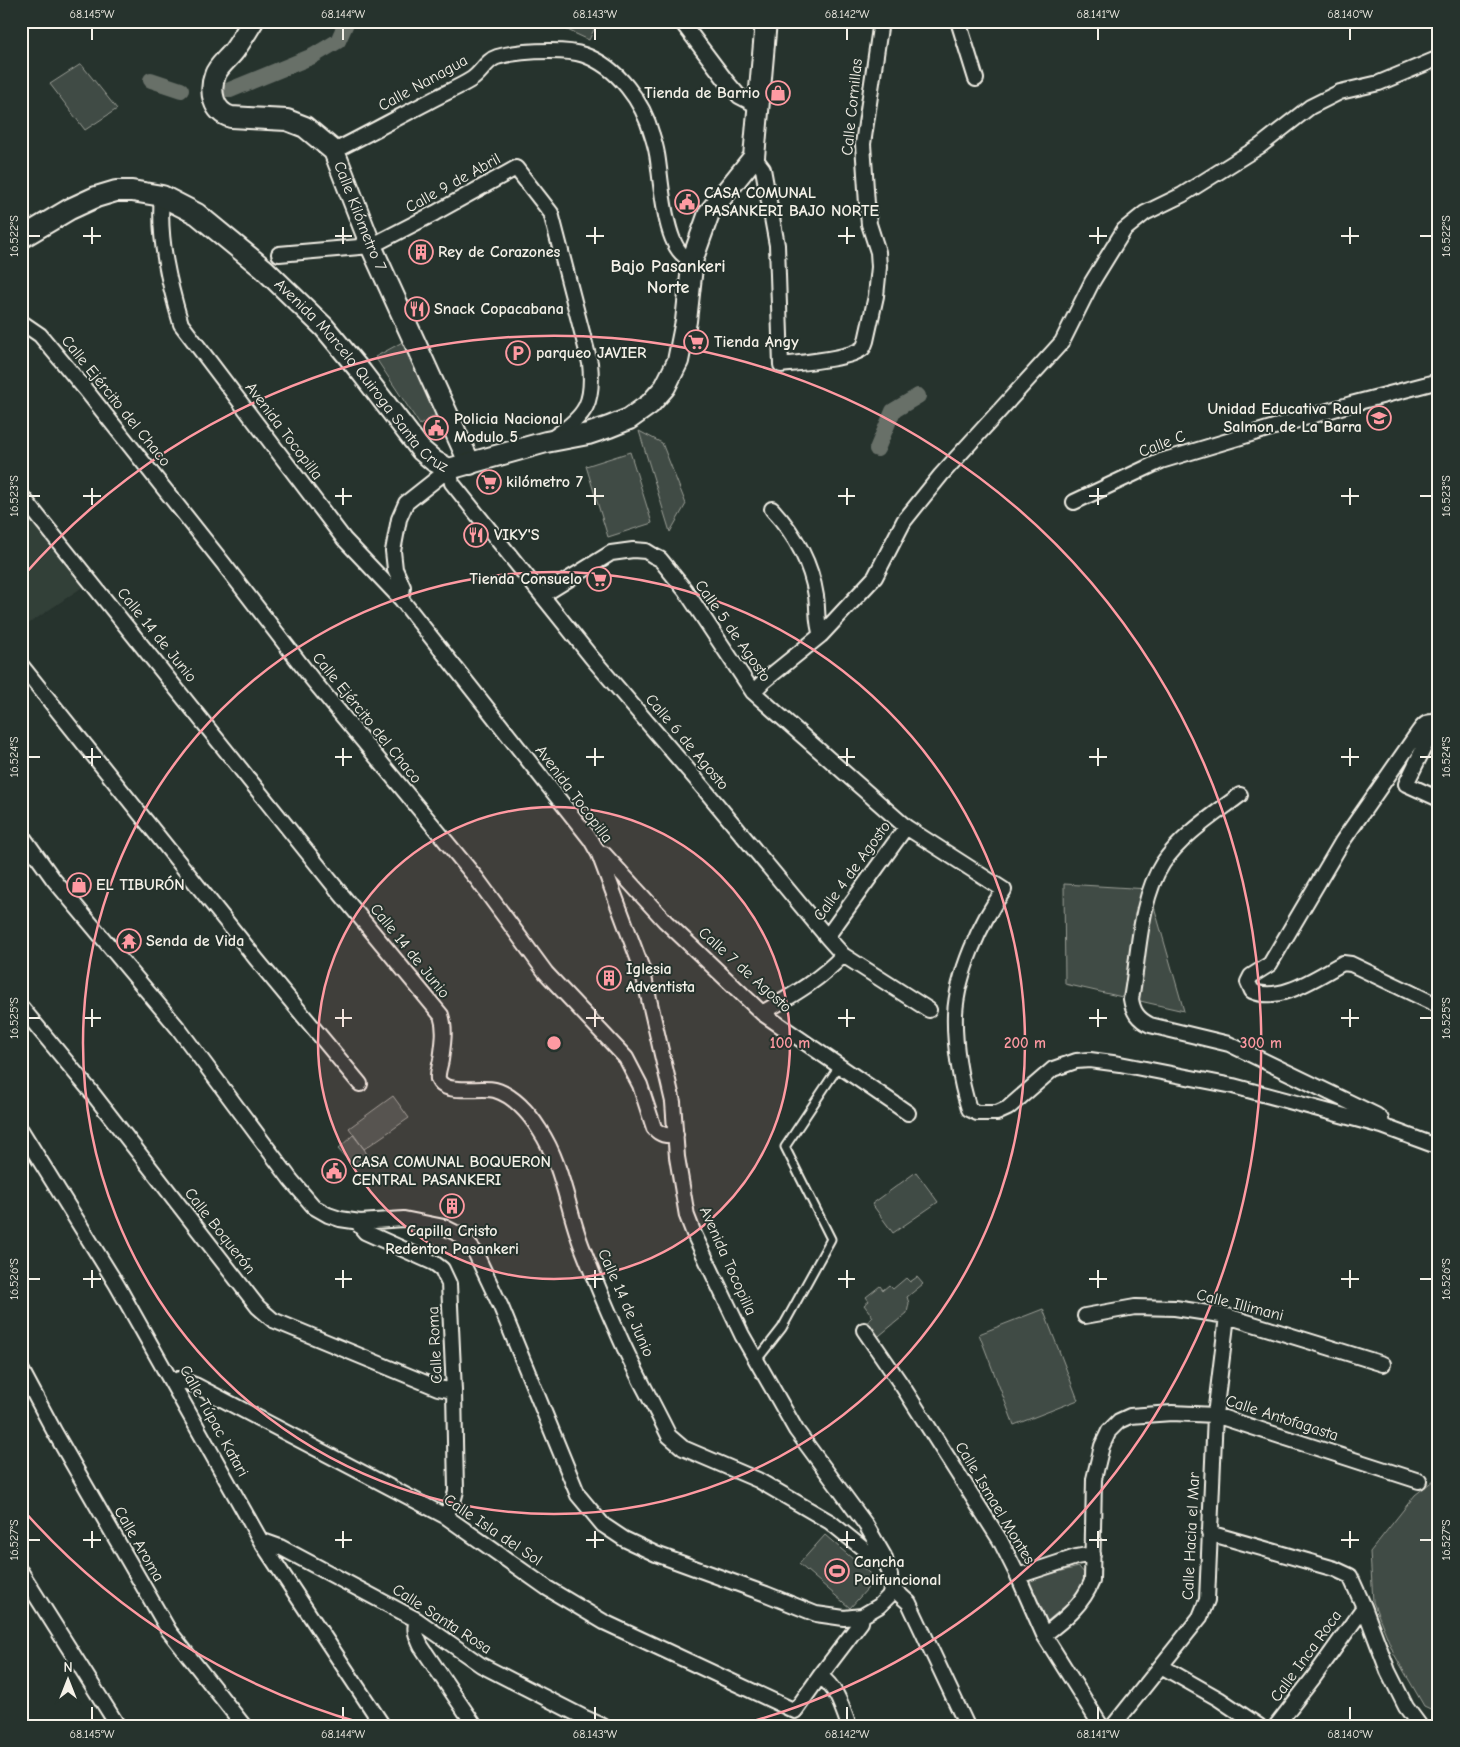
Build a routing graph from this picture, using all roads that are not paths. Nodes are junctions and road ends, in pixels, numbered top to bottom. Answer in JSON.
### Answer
{"nodes":[{"id":1,"x":254,"y":21,"type":"edge"},
{"id":2,"x":681,"y":21,"type":"edge"},
{"id":3,"x":766,"y":21,"type":"edge"},
{"id":4,"x":881,"y":21,"type":"edge"},
{"id":5,"x":958,"y":21,"type":"edge"},
{"id":6,"x":1439,"y":58,"type":"edge"},
{"id":7,"x":976,"y":79,"type":"dead end"},
{"id":8,"x":758,"y":106,"type":"junction"},
{"id":9,"x":334,"y":151,"type":"junction"},
{"id":10,"x":754,"y":157,"type":"junction"},
{"id":11,"x":162,"y":196,"type":"junction"},
{"id":12,"x":21,"y":238,"type":"edge"},
{"id":13,"x":371,"y":246,"type":"junction"},
{"id":14,"x":279,"y":254,"type":"dead end"},
{"id":15,"x":693,"y":258,"type":"junction"},
{"id":16,"x":21,"y":322,"type":"edge"},
{"id":17,"x":1439,"y":381,"type":"edge"},
{"id":18,"x":546,"y":442,"type":"junction"},
{"id":19,"x":470,"y":464,"type":"junction"},
{"id":20,"x":449,"y":469,"type":"junction"},
{"id":21,"x":21,"y":495,"type":"edge"},
{"id":22,"x":1074,"y":502,"type":"dead end"},
{"id":23,"x":772,"y":509,"type":"dead end"},
{"id":24,"x":543,"y":596,"type":"junction"},
{"id":25,"x":401,"y":599,"type":"junction"},
{"id":26,"x":821,"y":635,"type":"junction"},
{"id":27,"x":21,"y":665,"type":"edge"},
{"id":28,"x":753,"y":692,"type":"junction"},
{"id":29,"x":1438,"y":720,"type":"edge"},
{"id":30,"x":1240,"y":795,"type":"dead end"},
{"id":31,"x":1439,"y":799,"type":"edge"},
{"id":32,"x":906,"y":826,"type":"junction"},
{"id":33,"x":21,"y":834,"type":"edge"},
{"id":34,"x":598,"y":854,"type":"junction"},
{"id":35,"x":827,"y":937,"type":"junction"},
{"id":36,"x":843,"y":955,"type":"junction"},
{"id":37,"x":1439,"y":1006,"type":"edge"},
{"id":38,"x":21,"y":1007,"type":"edge"},
{"id":39,"x":929,"y":1010,"type":"dead end"},
{"id":40,"x":762,"y":1013,"type":"junction"},
{"id":41,"x":839,"y":1066,"type":"junction"},
{"id":42,"x":360,"y":1084,"type":"dead end"},
{"id":43,"x":908,"y":1113,"type":"dead end"},
{"id":44,"x":1382,"y":1126,"type":"junction"},
{"id":45,"x":21,"y":1130,"type":"edge"},
{"id":46,"x":676,"y":1135,"type":"junction"},
{"id":47,"x":1439,"y":1147,"type":"edge"},
{"id":48,"x":360,"y":1222,"type":"junction"},
{"id":49,"x":1085,"y":1316,"type":"dead end"},
{"id":50,"x":1227,"y":1316,"type":"junction"},
{"id":51,"x":864,"y":1330,"type":"dead end"},
{"id":52,"x":757,"y":1360,"type":"junction"},
{"id":53,"x":1383,"y":1364,"type":"dead end"},
{"id":54,"x":21,"y":1369,"type":"edge"},
{"id":55,"x":174,"y":1385,"type":"junction"},
{"id":56,"x":454,"y":1391,"type":"junction"},
{"id":57,"x":1215,"y":1415,"type":"junction"},
{"id":58,"x":1419,"y":1481,"type":"dead end"},
{"id":59,"x":445,"y":1516,"type":"junction"},
{"id":60,"x":1209,"y":1533,"type":"junction"},
{"id":61,"x":262,"y":1543,"type":"junction"},
{"id":62,"x":1093,"y":1554,"type":"junction"},
{"id":63,"x":884,"y":1556,"type":"junction"},
{"id":64,"x":21,"y":1572,"type":"edge"},
{"id":65,"x":1018,"y":1576,"type":"junction"},
{"id":66,"x":891,"y":1590,"type":"junction"},
{"id":67,"x":1364,"y":1607,"type":"junction"},
{"id":68,"x":862,"y":1616,"type":"junction"},
{"id":69,"x":417,"y":1620,"type":"junction"},
{"id":70,"x":1044,"y":1635,"type":"junction"},
{"id":71,"x":1161,"y":1666,"type":"junction"},
{"id":72,"x":820,"y":1676,"type":"junction"},
{"id":73,"x":118,"y":1726,"type":"edge"},
{"id":74,"x":244,"y":1726,"type":"edge"},
{"id":75,"x":383,"y":1726,"type":"edge"},
{"id":76,"x":474,"y":1726,"type":"edge"},
{"id":77,"x":603,"y":1726,"type":"edge"},
{"id":78,"x":850,"y":1726,"type":"edge"},
{"id":79,"x":967,"y":1726,"type":"edge"},
{"id":80,"x":1101,"y":1726,"type":"edge"},
{"id":81,"x":1113,"y":1726,"type":"edge"},
{"id":82,"x":1259,"y":1726,"type":"edge"},
{"id":83,"x":1276,"y":1726,"type":"edge"},
{"id":84,"x":1420,"y":1726,"type":"edge"}],
"edges":[{"from":1,"to":9,"type":"main road","name":"Calle Kilómetro 7"},
{"from":2,"to":8,"type":"street"},
{"from":3,"to":8,"type":"main road"},
{"from":4,"to":10,"type":"street","name":"Calle Cornillas"},
{"from":5,"to":7,"type":"street"},
{"from":6,"to":26,"type":"street"},
{"from":8,"to":10,"type":"main road"},
{"from":9,"to":13,"type":"main road","name":"Calle Kilómetro 7"},
{"from":9,"to":15,"type":"street","name":"Calle Nanagua"},
{"from":10,"to":15,"type":"main road","name":"Avenida Marcelo Quiroga Santa Cruz"},
{"from":11,"to":12,"type":"main road","name":"Avenida Marcelo Quiroga Santa Cruz"},
{"from":11,"to":20,"type":"main road","name":"Avenida Marcelo Quiroga Santa Cruz"},
{"from":11,"to":25,"type":"street","name":"Avenida Tocopilla"},
{"from":13,"to":14,"type":"street","name":"Calle 9 de Abril"},
{"from":13,"to":18,"type":"street","name":"Calle 9 de Abril"},
{"from":13,"to":19,"type":"main road","name":"Calle Kilómetro 7"},
{"from":15,"to":18,"type":"main road","name":"Avenida Marcelo Quiroga Santa Cruz"},
{"from":16,"to":46,"type":"street","name":"Calle Ejército del Chaco"},
{"from":17,"to":22,"type":"street","name":"Calle C"},
{"from":18,"to":19,"type":"main road","name":"Avenida Marcelo Quiroga Santa Cruz"},
{"from":19,"to":20,"type":"main road","name":"Avenida Marcelo Quiroga Santa Cruz"},
{"from":20,"to":24,"type":"street","name":"Calle 6 de Agosto"},
{"from":20,"to":25,"type":"street"},
{"from":21,"to":63,"type":"street","name":"Calle 14 de Junio"},
{"from":23,"to":26,"type":"street"},
{"from":24,"to":28,"type":"street","name":"Calle 5 de Agosto"},
{"from":24,"to":35,"type":"street","name":"Calle 6 de Agosto"},
{"from":25,"to":34,"type":"street","name":"Avenida Tocopilla"},
{"from":26,"to":28,"type":"street"},
{"from":27,"to":42,"type":"street"},
{"from":28,"to":32,"type":"street","name":"Calle 5 de Agosto"},
{"from":29,"to":31,"type":"street"},
{"from":29,"to":37,"type":"street"},
{"from":30,"to":44,"type":"street"},
{"from":32,"to":35,"type":"street","name":"Calle 4 de Agosto"},
{"from":32,"to":44,"type":"street","name":"Calle 5 de Agosto"},
{"from":33,"to":48,"type":"street"},
{"from":34,"to":40,"type":"street","name":"Calle 7 de Agosto"},
{"from":34,"to":46,"type":"street","name":"Avenida Tocopilla"},
{"from":35,"to":36,"type":"street","name":"Calle 6 de Agosto"},
{"from":36,"to":39,"type":"street","name":"Calle 6 de Agosto"},
{"from":36,"to":40,"type":"street"},
{"from":38,"to":56,"type":"street","name":"Calle Boquerón"},
{"from":40,"to":41,"type":"street","name":"Calle 7 de Agosto"},
{"from":41,"to":43,"type":"street","name":"Calle 7 de Agosto"},
{"from":41,"to":52,"type":"lane"},
{"from":44,"to":47,"type":"street"},
{"from":45,"to":55,"type":"street","name":"Calle Túpac Katari"},
{"from":46,"to":52,"type":"street","name":"Avenida Tocopilla"},
{"from":48,"to":56,"type":"street","name":"Calle Roma"},
{"from":48,"to":68,"type":"street"},
{"from":49,"to":50,"type":"street","name":"Calle Illimani"},
{"from":50,"to":53,"type":"street","name":"Calle Illimani"},
{"from":50,"to":57,"type":"street","name":"Calle Hacia el Mar"},
{"from":51,"to":65,"type":"street","name":"Calle Ismael Montes"},
{"from":52,"to":63,"type":"street","name":"Avenida Tocopilla"},
{"from":54,"to":74,"type":"street","name":"Calle Aroma"},
{"from":55,"to":59,"type":"street","name":"Calle Isla del Sol"},
{"from":55,"to":61,"type":"street","name":"Calle Túpac Katari"},
{"from":56,"to":59,"type":"street","name":"Calle Roma"},
{"from":57,"to":58,"type":"street","name":"Calle Antofagasta"},
{"from":57,"to":60,"type":"street","name":"Calle Hacia el Mar"},
{"from":57,"to":62,"type":"street","name":"Calle Antofagasta"},
{"from":59,"to":72,"type":"street","name":"Calle Isla del Sol"},
{"from":60,"to":67,"type":"street"},
{"from":60,"to":71,"type":"street","name":"Calle Hacia el Mar"},
{"from":61,"to":69,"type":"street","name":"Calle Santa Rosa"},
{"from":61,"to":75,"type":"street","name":"Calle Túpac Katari"},
{"from":62,"to":65,"type":"street"},
{"from":62,"to":70,"type":"street"},
{"from":63,"to":66,"type":"street","name":"Avenida Tocopilla"},
{"from":64,"to":73,"type":"street"},
{"from":65,"to":70,"type":"street","name":"Calle Ismael Montes"},
{"from":66,"to":68,"type":"street"},
{"from":66,"to":79,"type":"street"},
{"from":67,"to":83,"type":"street","name":"Calle Inca Roca"},
{"from":67,"to":84,"type":"street"},
{"from":68,"to":72,"type":"street"},
{"from":69,"to":76,"type":"street"},
{"from":69,"to":77,"type":"street","name":"Calle Santa Rosa"},
{"from":70,"to":80,"type":"street","name":"Calle Ismael Montes"},
{"from":71,"to":81,"type":"street","name":"Calle Hacia el Mar"},
{"from":71,"to":82,"type":"street"},
{"from":72,"to":78,"type":"street"}]}
